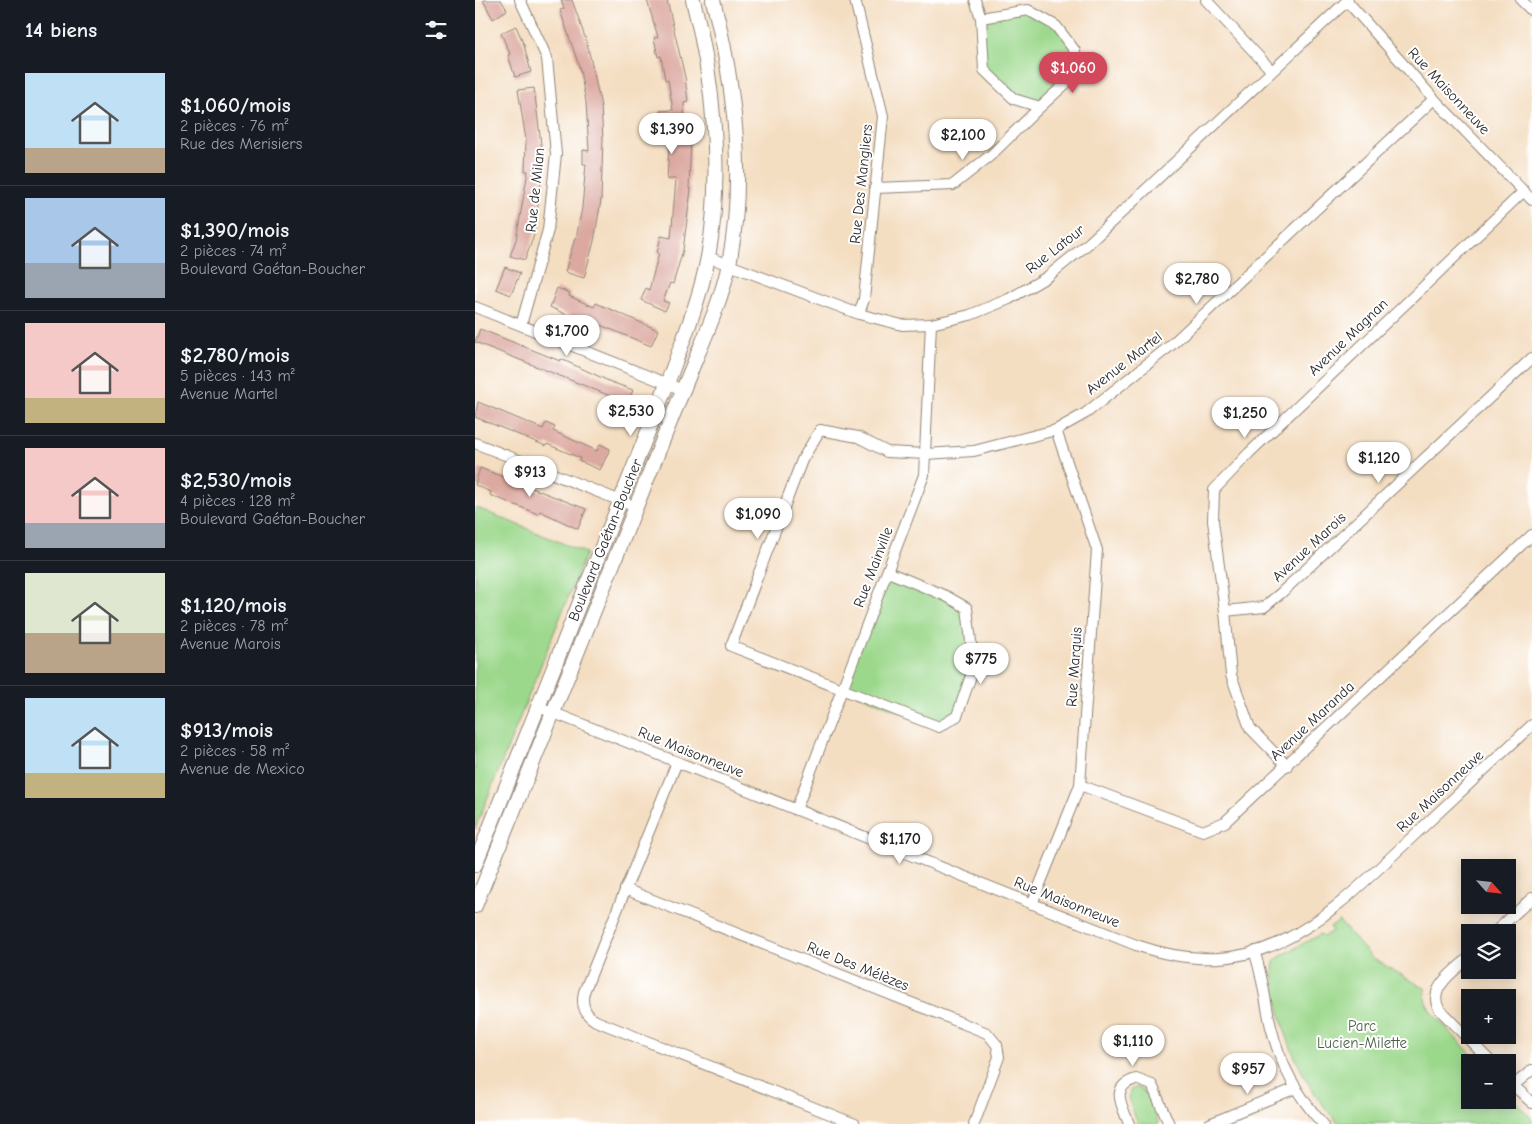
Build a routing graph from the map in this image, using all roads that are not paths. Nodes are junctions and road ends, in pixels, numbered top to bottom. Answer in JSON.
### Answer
{"nodes":[{"id":1,"x":520,"y":0,"type":"edge"},
{"id":2,"x":693,"y":0,"type":"edge"},
{"id":3,"x":713,"y":0,"type":"edge"},
{"id":4,"x":855,"y":0,"type":"edge"},
{"id":5,"x":975,"y":0,"type":"edge"},
{"id":6,"x":1207,"y":0,"type":"edge"},
{"id":7,"x":1347,"y":0,"type":"edge"},
{"id":8,"x":981,"y":18,"type":"junction"},
{"id":9,"x":1271,"y":70,"type":"junction"},
{"id":10,"x":1434,"y":99,"type":"junction"},
{"id":11,"x":1040,"y":107,"type":"junction"},
{"id":12,"x":875,"y":188,"type":"junction"},
{"id":13,"x":1523,"y":191,"type":"junction"},
{"id":14,"x":1532,"y":200,"type":"edge"},
{"id":15,"x":708,"y":257,"type":"junction"},
{"id":16,"x":729,"y":265,"type":"junction"},
{"id":17,"x":475,"y":307,"type":"edge"},
{"id":18,"x":859,"y":314,"type":"junction"},
{"id":19,"x":931,"y":324,"type":"junction"},
{"id":20,"x":521,"y":325,"type":"junction"},
{"id":21,"x":1532,"y":358,"type":"edge"},
{"id":22,"x":667,"y":384,"type":"junction"},
{"id":23,"x":683,"y":390,"type":"junction"},
{"id":24,"x":1056,"y":430,"type":"junction"},
{"id":25,"x":475,"y":442,"type":"edge"},
{"id":26,"x":925,"y":454,"type":"junction"},
{"id":27,"x":621,"y":500,"type":"junction"},
{"id":28,"x":636,"y":507,"type":"junction"},
{"id":29,"x":1532,"y":535,"type":"edge"},
{"id":30,"x":888,"y":572,"type":"junction"},
{"id":31,"x":1225,"y":611,"type":"junction"},
{"id":32,"x":844,"y":689,"type":"junction"},
{"id":33,"x":539,"y":707,"type":"junction"},
{"id":34,"x":553,"y":713,"type":"junction"},
{"id":35,"x":1532,"y":725,"type":"edge"},
{"id":36,"x":677,"y":762,"type":"junction"},
{"id":37,"x":1287,"y":766,"type":"junction"},
{"id":38,"x":1080,"y":784,"type":"junction"},
{"id":39,"x":796,"y":810,"type":"junction"},
{"id":40,"x":475,"y":865,"type":"edge"},
{"id":41,"x":625,"y":889,"type":"junction"},
{"id":42,"x":1532,"y":898,"type":"edge"},
{"id":43,"x":1032,"y":904,"type":"junction"},
{"id":44,"x":475,"y":906,"type":"edge"},
{"id":45,"x":1504,"y":924,"type":"edge"},
{"id":46,"x":1254,"y":952,"type":"junction"},
{"id":47,"x":1461,"y":965,"type":"edge"},
{"id":48,"x":1483,"y":1054,"type":"edge"},
{"id":49,"x":1532,"y":1070,"type":"edge"},
{"id":50,"x":1516,"y":1079,"type":"edge"},
{"id":51,"x":1516,"y":1087,"type":"edge"},
{"id":52,"x":1296,"y":1088,"type":"junction"},
{"id":53,"x":1532,"y":1103,"type":"edge"},
{"id":54,"x":855,"y":1124,"type":"edge"},
{"id":55,"x":974,"y":1124,"type":"edge"},
{"id":56,"x":1129,"y":1124,"type":"edge"},
{"id":57,"x":1169,"y":1124,"type":"edge"},
{"id":58,"x":1209,"y":1124,"type":"edge"},
{"id":59,"x":1323,"y":1124,"type":"edge"}],
"edges":[{"from":1,"to":20,"type":"street","name":"Rue de Milan"},
{"from":2,"to":15,"type":"street","name":"Boulevard Gaétan-Boucher"},
{"from":3,"to":16,"type":"street","name":"Boulevard Gaétan-Boucher"},
{"from":4,"to":12,"type":"street","name":"Rue Des Mangliers"},
{"from":5,"to":8,"type":"street"},
{"from":6,"to":9,"type":"street"},
{"from":7,"to":9,"type":"street","name":"Rue Latour"},
{"from":7,"to":10,"type":"street","name":"Rue Maisonneuve"},
{"from":8,"to":11,"type":"street"},
{"from":8,"to":11,"type":"street"},
{"from":9,"to":19,"type":"street","name":"Rue Latour"},
{"from":10,"to":13,"type":"street","name":"Rue Maisonneuve"},
{"from":10,"to":24,"type":"street","name":"Avenue Martel"},
{"from":11,"to":12,"type":"street"},
{"from":12,"to":18,"type":"street","name":"Rue Des Mangliers"},
{"from":13,"to":14,"type":"street","name":"Rue Maisonneuve"},
{"from":13,"to":31,"type":"street","name":"Avenue Magnan"},
{"from":15,"to":16,"type":"street","name":"Rue Latour"},
{"from":15,"to":22,"type":"street","name":"Boulevard Gaétan-Boucher"},
{"from":16,"to":18,"type":"street","name":"Rue Latour"},
{"from":16,"to":23,"type":"street","name":"Boulevard Gaétan-Boucher"},
{"from":17,"to":20,"type":"street"},
{"from":18,"to":19,"type":"street","name":"Rue Latour"},
{"from":19,"to":26,"type":"street","name":"Rue Mainville"},
{"from":20,"to":22,"type":"street"},
{"from":21,"to":31,"type":"street","name":"Avenue Marois"},
{"from":22,"to":23,"type":"street"},
{"from":22,"to":27,"type":"street","name":"Boulevard Gaétan-Boucher"},
{"from":23,"to":28,"type":"street","name":"Boulevard Gaétan-Boucher"},
{"from":24,"to":26,"type":"street","name":"Avenue Martel"},
{"from":24,"to":38,"type":"street","name":"Rue Marquis"},
{"from":25,"to":27,"type":"street"},
{"from":26,"to":30,"type":"street","name":"Rue Mainville"},
{"from":26,"to":32,"type":"street","name":"Avenue Martel"},
{"from":27,"to":28,"type":"street"},
{"from":27,"to":33,"type":"street","name":"Boulevard Gaétan-Boucher"},
{"from":28,"to":34,"type":"street","name":"Boulevard Gaétan-Boucher"},
{"from":29,"to":37,"type":"street","name":"Avenue Maranda"},
{"from":30,"to":32,"type":"street","name":"Rue Mainville"},
{"from":30,"to":32,"type":"street"},
{"from":31,"to":37,"type":"street","name":"Avenue Magnan"},
{"from":32,"to":39,"type":"street","name":"Rue Mainville"},
{"from":33,"to":34,"type":"street","name":"Rue Maisonneuve"},
{"from":33,"to":40,"type":"street","name":"Boulevard Gaétan-Boucher"},
{"from":34,"to":36,"type":"street","name":"Rue Maisonneuve"},
{"from":34,"to":44,"type":"street","name":"Boulevard Gaétan-Boucher"},
{"from":35,"to":46,"type":"street","name":"Rue Maisonneuve"},
{"from":36,"to":39,"type":"street","name":"Rue Maisonneuve"},
{"from":36,"to":41,"type":"street"},
{"from":37,"to":38,"type":"street","name":"Avenue Maranda"},
{"from":38,"to":43,"type":"street","name":"Rue Marquis"},
{"from":39,"to":43,"type":"street","name":"Rue Maisonneuve"},
{"from":41,"to":54,"type":"street"},
{"from":41,"to":55,"type":"street","name":"Rue Des Mélèzes"},
{"from":42,"to":45,"type":"street"},
{"from":43,"to":46,"type":"street","name":"Rue Maisonneuve"},
{"from":46,"to":52,"type":"street"},
{"from":47,"to":48,"type":"street"},
{"from":49,"to":50,"type":"street"},
{"from":51,"to":53,"type":"street"},
{"from":52,"to":58,"type":"street"},
{"from":52,"to":59,"type":"street"},
{"from":56,"to":57,"type":"street"}]}
